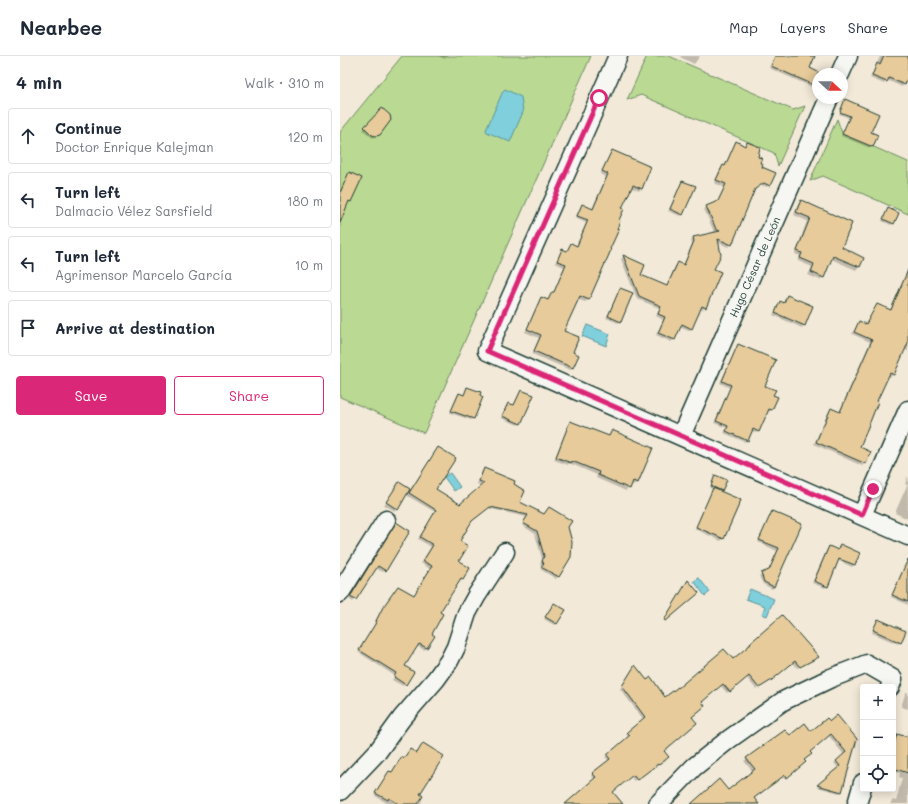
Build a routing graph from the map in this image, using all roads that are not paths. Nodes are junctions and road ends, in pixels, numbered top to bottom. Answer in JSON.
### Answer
{"nodes":[{"id":1,"x":618,"y":56,"type":"edge"},
{"id":2,"x":848,"y":56,"type":"edge"},
{"id":3,"x":843,"y":68,"type":"edge"},
{"id":4,"x":826,"y":104,"type":"edge"},
{"id":5,"x":908,"y":410,"type":"edge"},
{"id":6,"x":681,"y":436,"type":"junction"},
{"id":7,"x":862,"y":515,"type":"junction"},
{"id":8,"x":386,"y":520,"type":"dead end"},
{"id":9,"x":908,"y":536,"type":"edge"},
{"id":10,"x":505,"y":552,"type":"dead end"},
{"id":11,"x":340,"y":593,"type":"edge"},
{"id":12,"x":891,"y":683,"type":"edge"},
{"id":13,"x":340,"y":791,"type":"edge"},
{"id":14,"x":860,"y":792,"type":"edge"},
{"id":15,"x":658,"y":804,"type":"edge"},
{"id":16,"x":857,"y":804,"type":"edge"}],
"edges":[{"from":1,"to":6,"type":"street"},
{"from":2,"to":3,"type":"street"},
{"from":4,"to":6,"type":"street","name":"Hugo César de León"},
{"from":5,"to":7,"type":"street"},
{"from":6,"to":7,"type":"street"},
{"from":7,"to":9,"type":"street"},
{"from":8,"to":11,"type":"street"},
{"from":10,"to":13,"type":"street"},
{"from":12,"to":15,"type":"street"},
{"from":14,"to":16,"type":"street"}]}
